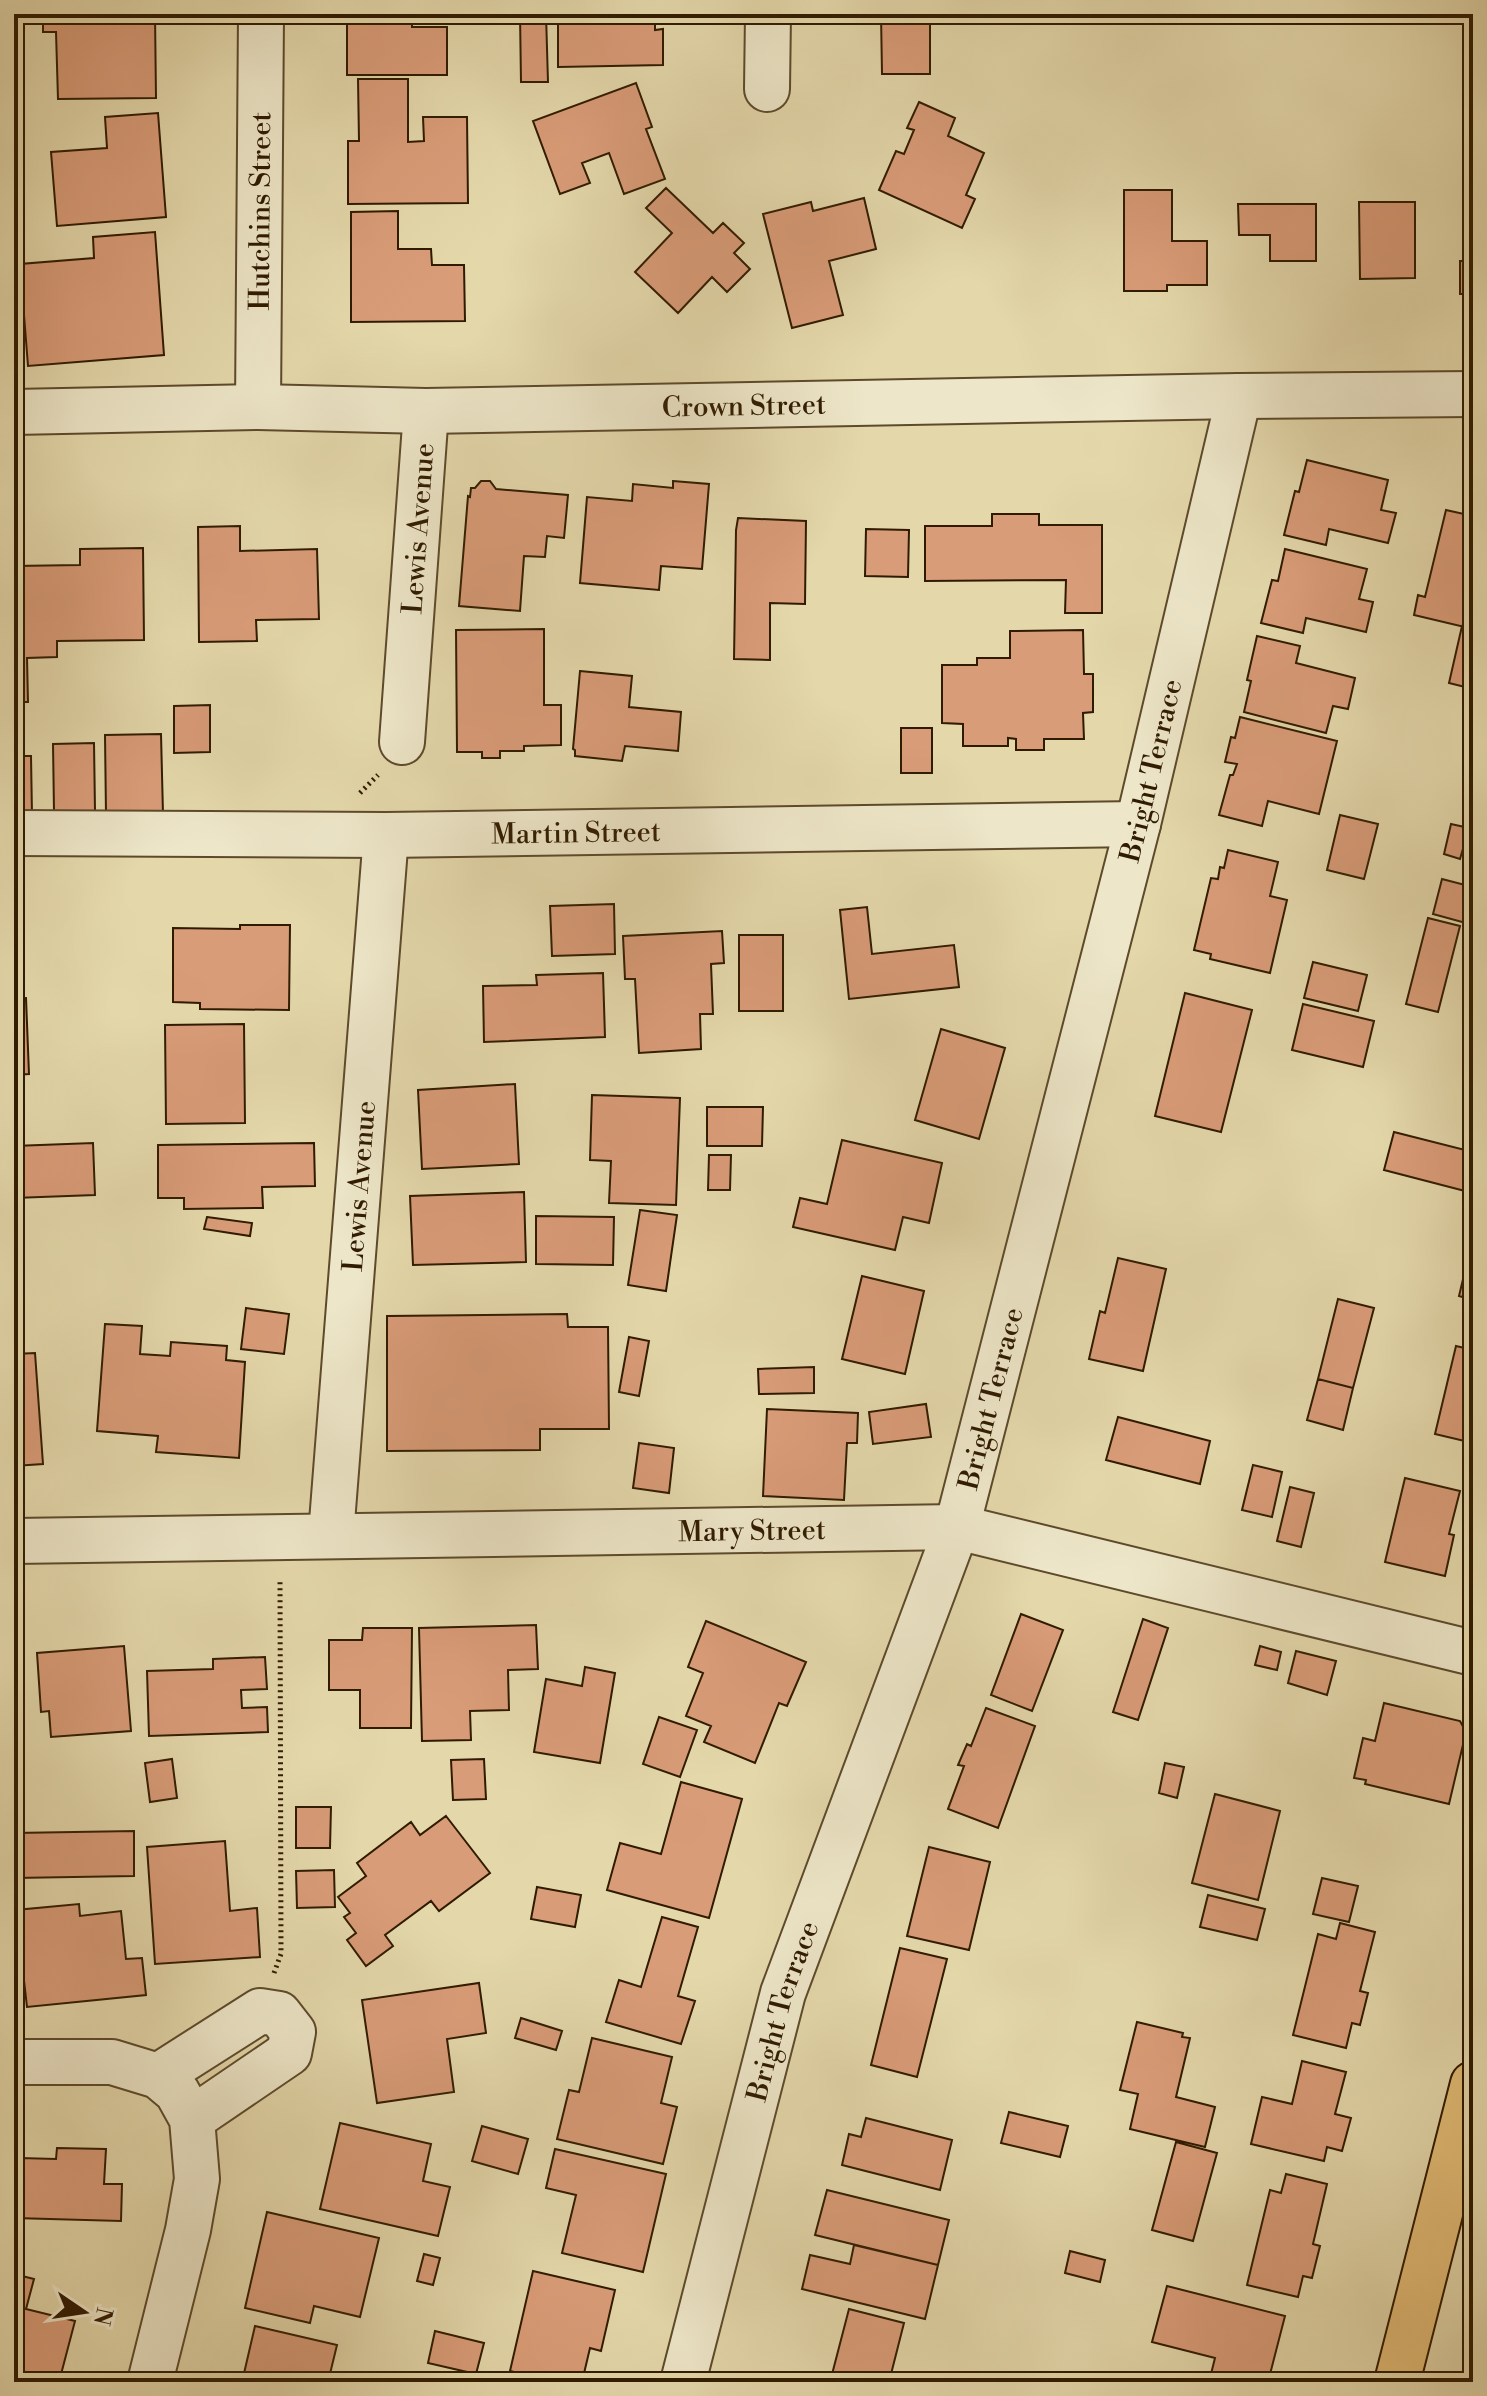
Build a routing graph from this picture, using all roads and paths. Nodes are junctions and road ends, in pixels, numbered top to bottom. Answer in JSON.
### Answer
{"nodes":[{"id":1,"x":261,"y":14,"type":"edge"},
{"id":2,"x":768,"y":14,"type":"edge"},
{"id":3,"x":767,"y":89,"type":"dead end"},
{"id":4,"x":1473,"y":394,"type":"edge"},
{"id":5,"x":1239,"y":396,"type":"junction"},
{"id":6,"x":258,"y":407,"type":"junction"},
{"id":7,"x":426,"y":411,"type":"junction"},
{"id":8,"x":14,"y":412,"type":"edge"},
{"id":9,"x":402,"y":742,"type":"dead end"},
{"id":10,"x":1138,"y":824,"type":"junction"},
{"id":11,"x":14,"y":833,"type":"edge"},
{"id":12,"x":386,"y":835,"type":"junction"},
{"id":13,"x":957,"y":1527,"type":"junction"},
{"id":14,"x":331,"y":1535,"type":"junction"},
{"id":15,"x":280,"y":1539,"type":"junction"},
{"id":16,"x":14,"y":1541,"type":"edge"},
{"id":17,"x":1473,"y":1653,"type":"edge"},
{"id":18,"x":260,"y":2011,"type":"junction"},
{"id":19,"x":14,"y":2062,"type":"edge"},
{"id":20,"x":158,"y":2076,"type":"junction"},
{"id":21,"x":1473,"y":2084,"type":"edge"},
{"id":22,"x":192,"y":2119,"type":"junction"},
{"id":23,"x":150,"y":2382,"type":"edge"},
{"id":24,"x":683,"y":2382,"type":"edge"},
{"id":25,"x":1397,"y":2382,"type":"edge"}],
"edges":[{"from":1,"to":6,"type":"street","name":"Hutchins Street"},
{"from":2,"to":3,"type":"street"},
{"from":4,"to":5,"type":"street","name":"Crown Street"},
{"from":5,"to":7,"type":"street","name":"Crown Street"},
{"from":5,"to":10,"type":"street","name":"Bright Terrace"},
{"from":6,"to":7,"type":"street","name":"Crown Street"},
{"from":6,"to":8,"type":"street","name":"Crown Street"},
{"from":7,"to":9,"type":"street","name":"Lewis Avenue"},
{"from":10,"to":12,"type":"street","name":"Martin Street"},
{"from":10,"to":13,"type":"street","name":"Bright Terrace"},
{"from":11,"to":12,"type":"street","name":"Martin Street"},
{"from":12,"to":14,"type":"street","name":"Lewis Avenue"},
{"from":13,"to":14,"type":"street","name":"Mary Street"},
{"from":13,"to":17,"type":"street","name":"Mary Street"},
{"from":13,"to":24,"type":"street","name":"Bright Terrace"},
{"from":14,"to":15,"type":"street","name":"Mary Street"},
{"from":15,"to":16,"type":"street","name":"Mary Street"},
{"from":15,"to":18,"type":"path"},
{"from":18,"to":20,"type":"street"},
{"from":18,"to":22,"type":"street"},
{"from":19,"to":20,"type":"street"},
{"from":20,"to":22,"type":"street"},
{"from":21,"to":25,"type":"main road"},
{"from":22,"to":23,"type":"street"}]}
